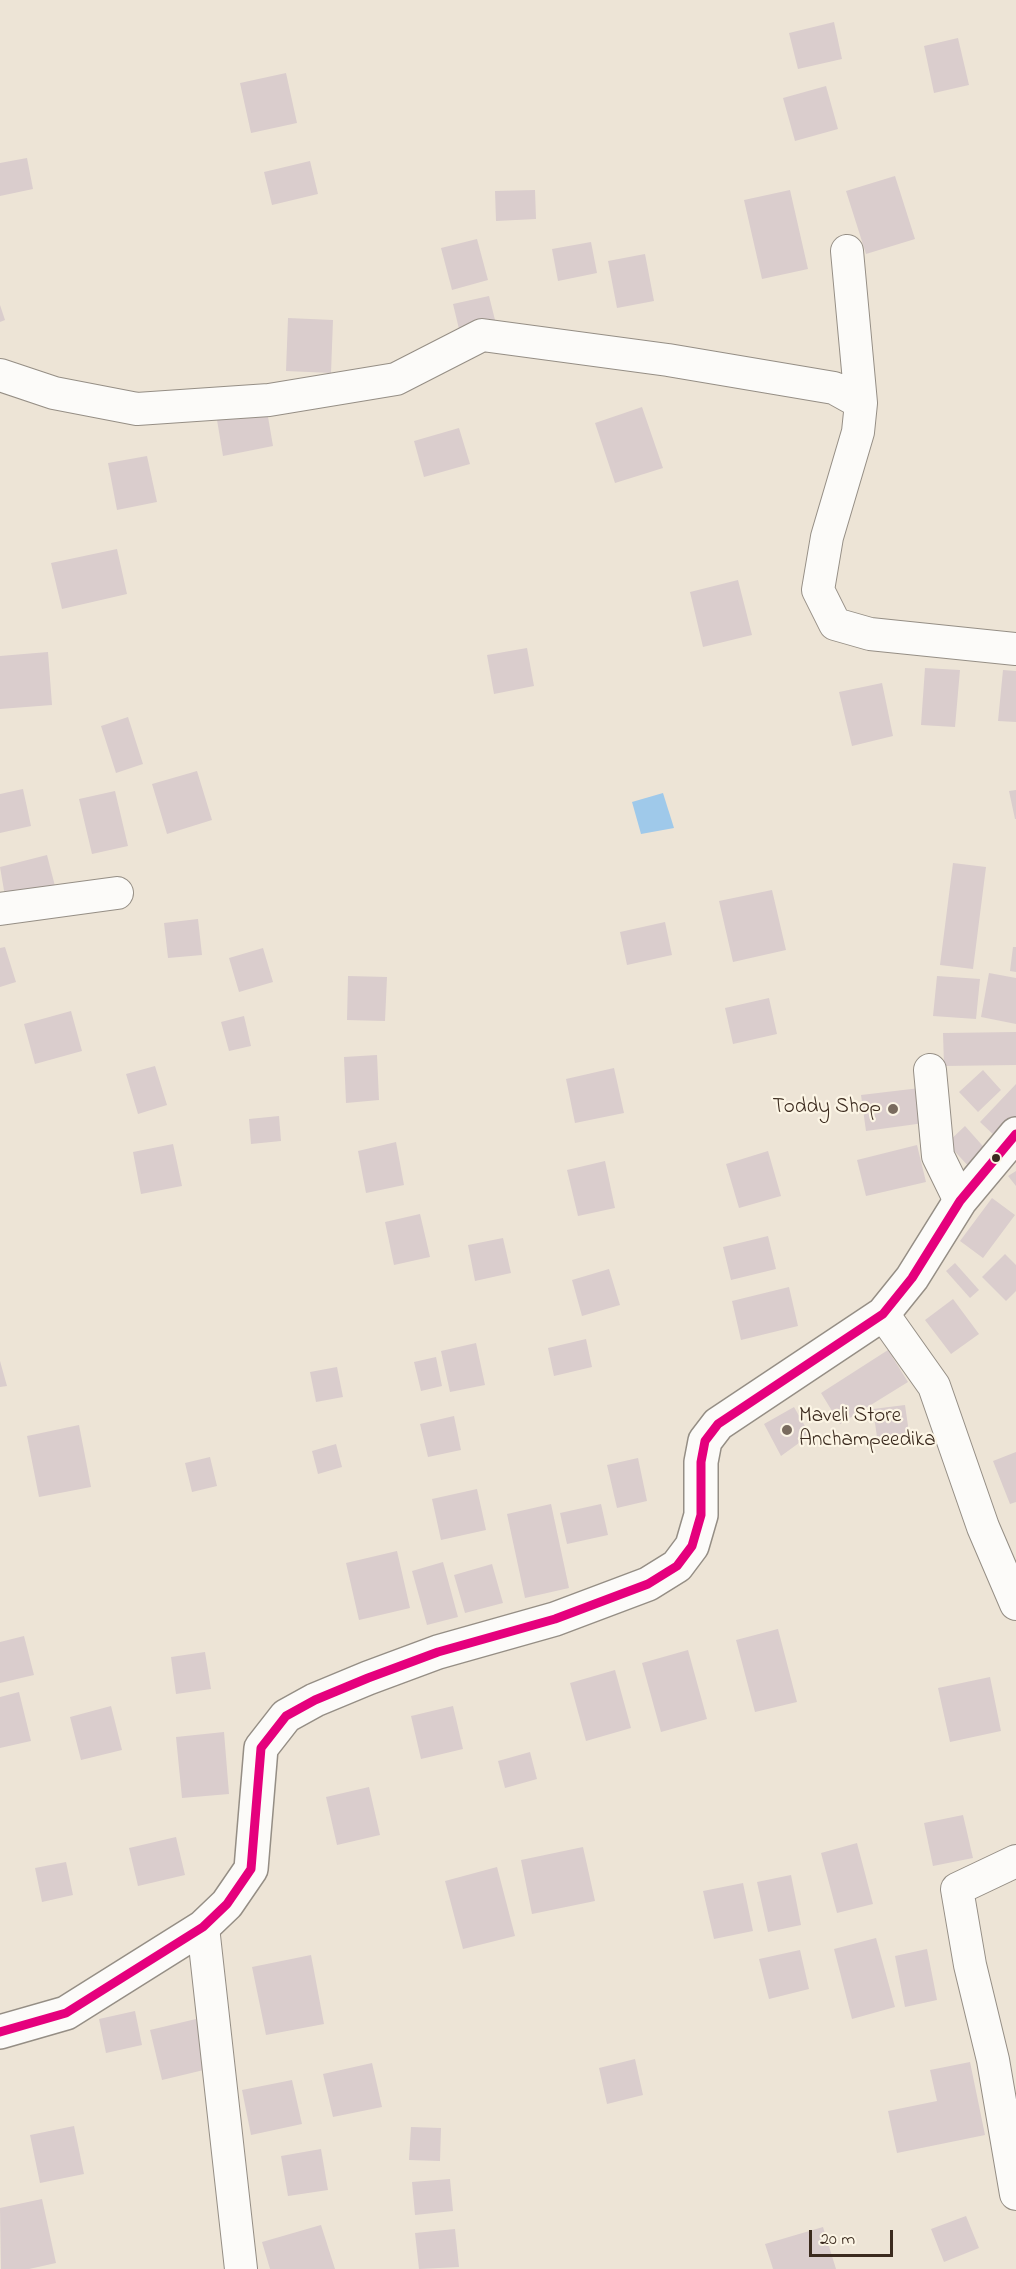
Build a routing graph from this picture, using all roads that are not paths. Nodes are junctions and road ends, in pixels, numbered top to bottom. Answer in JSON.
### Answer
{"nodes":[{"id":1,"x":847,"y":251,"type":"dead end"},
{"id":2,"x":0,"y":375,"type":"edge"},
{"id":3,"x":861,"y":403,"type":"junction"},
{"id":4,"x":1016,"y":648,"type":"edge"},
{"id":5,"x":117,"y":893,"type":"dead end"},
{"id":6,"x":0,"y":909,"type":"edge"},
{"id":7,"x":930,"y":1070,"type":"dead end"},
{"id":8,"x":1016,"y":1134,"type":"edge"},
{"id":9,"x":960,"y":1201,"type":"junction"},
{"id":10,"x":883,"y":1314,"type":"junction"},
{"id":11,"x":1016,"y":1604,"type":"edge"},
{"id":12,"x":1016,"y":1860,"type":"edge"},
{"id":13,"x":203,"y":1927,"type":"junction"},
{"id":14,"x":0,"y":2032,"type":"edge"},
{"id":15,"x":1016,"y":2194,"type":"edge"},
{"id":16,"x":242,"y":2269,"type":"edge"}],
"edges":[{"from":1,"to":3,"type":"street"},
{"from":2,"to":3,"type":"street"},
{"from":3,"to":4,"type":"street"},
{"from":5,"to":6,"type":"street"},
{"from":7,"to":9,"type":"street"},
{"from":8,"to":9,"type":"main road"},
{"from":9,"to":10,"type":"main road"},
{"from":10,"to":11,"type":"street"},
{"from":10,"to":13,"type":"main road"},
{"from":12,"to":15,"type":"street"},
{"from":13,"to":14,"type":"main road"},
{"from":13,"to":16,"type":"street"}]}
